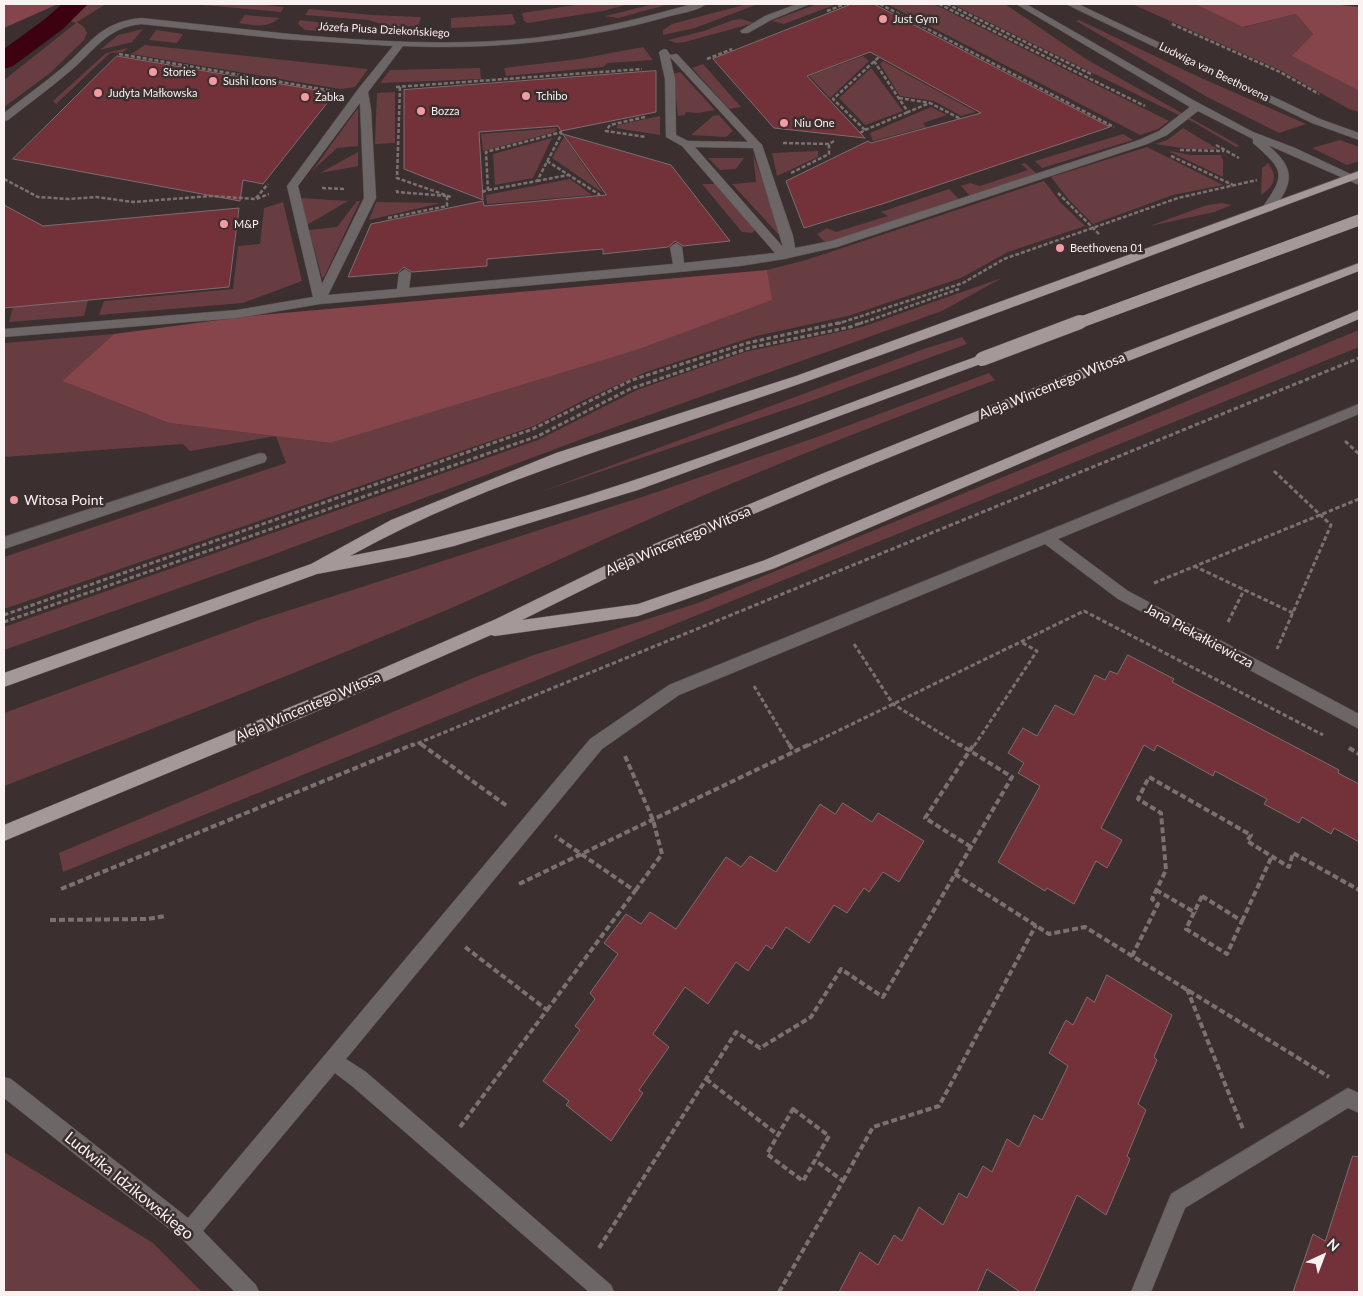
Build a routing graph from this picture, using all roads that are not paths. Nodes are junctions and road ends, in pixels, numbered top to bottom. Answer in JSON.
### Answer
{"nodes":[{"id":1,"x":701,"y":4,"type":"edge"},
{"id":2,"x":805,"y":4,"type":"edge"},
{"id":3,"x":1020,"y":4,"type":"edge"},
{"id":4,"x":1071,"y":4,"type":"edge"},
{"id":5,"x":745,"y":31,"type":"dead end"},
{"id":6,"x":399,"y":45,"type":"junction"},
{"id":7,"x":363,"y":90,"type":"junction"},
{"id":8,"x":1196,"y":106,"type":"junction"},
{"id":9,"x":4,"y":118,"type":"edge"},
{"id":10,"x":1249,"y":134,"type":"junction"},
{"id":11,"x":1359,"y":137,"type":"edge"},
{"id":12,"x":686,"y":144,"type":"junction"},
{"id":13,"x":757,"y":145,"type":"junction"},
{"id":14,"x":1356,"y":178,"type":"edge"},
{"id":15,"x":1268,"y":208,"type":"junction"},
{"id":16,"x":1359,"y":220,"type":"edge"},
{"id":17,"x":676,"y":247,"type":"dead end"},
{"id":18,"x":787,"y":254,"type":"junction"},
{"id":19,"x":1359,"y":267,"type":"edge"},
{"id":20,"x":679,"y":268,"type":"junction"},
{"id":21,"x":405,"y":273,"type":"dead end"},
{"id":22,"x":403,"y":292,"type":"junction"},
{"id":23,"x":320,"y":300,"type":"junction"},
{"id":24,"x":1359,"y":314,"type":"edge"},
{"id":25,"x":4,"y":333,"type":"edge"},
{"id":26,"x":1359,"y":409,"type":"edge"},
{"id":27,"x":260,"y":458,"type":"dead end"},
{"id":28,"x":1047,"y":538,"type":"junction"},
{"id":29,"x":4,"y":543,"type":"edge"},
{"id":30,"x":316,"y":568,"type":"junction"},
{"id":31,"x":483,"y":632,"type":"junction"},
{"id":32,"x":4,"y":680,"type":"edge"},
{"id":33,"x":1359,"y":722,"type":"edge"},
{"id":34,"x":4,"y":833,"type":"edge"},
{"id":35,"x":333,"y":1061,"type":"junction"},
{"id":36,"x":4,"y":1086,"type":"edge"},
{"id":37,"x":1359,"y":1104,"type":"edge"},
{"id":38,"x":189,"y":1232,"type":"junction"},
{"id":39,"x":249,"y":1292,"type":"edge"},
{"id":40,"x":604,"y":1292,"type":"edge"},
{"id":41,"x":1141,"y":1292,"type":"edge"}],
"edges":[{"from":1,"to":6,"type":"street","name":"Józefa Piusa Dziekońskiego"},
{"from":2,"to":5,"type":"street"},
{"from":3,"to":8,"type":"street"},
{"from":4,"to":11,"type":"street","name":"Ludwiga van Beethovena"},
{"from":6,"to":7,"type":"street"},
{"from":6,"to":9,"type":"street","name":"Józefa Piusa Dziekońskiego"},
{"from":7,"to":23,"type":"street"},
{"from":7,"to":23,"type":"street"},
{"from":8,"to":10,"type":"street"},
{"from":8,"to":18,"type":"street"},
{"from":10,"to":14,"type":"street"},
{"from":10,"to":15,"type":"street"},
{"from":12,"to":13,"type":"street"},
{"from":12,"to":13,"type":"street"},
{"from":12,"to":18,"type":"street"},
{"from":13,"to":18,"type":"street"},
{"from":14,"to":15,"type":"main road"},
{"from":15,"to":30,"type":"main road"},
{"from":16,"to":30,"type":"main road","bridge":true},
{"from":17,"to":20,"type":"street"},
{"from":18,"to":20,"type":"street"},
{"from":19,"to":31,"type":"main road","name":"Aleja Wincentego Witosa"},
{"from":20,"to":22,"type":"street"},
{"from":21,"to":22,"type":"street"},
{"from":22,"to":23,"type":"street"},
{"from":23,"to":25,"type":"street"},
{"from":24,"to":31,"type":"main road"},
{"from":26,"to":28,"type":"street"},
{"from":27,"to":29,"type":"street"},
{"from":28,"to":33,"type":"street","name":"Jana Piekałkiewicza"},
{"from":28,"to":35,"type":"street"},
{"from":30,"to":32,"type":"main road"},
{"from":31,"to":34,"type":"main road","name":"Aleja Wincentego Witosa"},
{"from":35,"to":38,"type":"street"},
{"from":35,"to":40,"type":"street"},
{"from":36,"to":38,"type":"street","name":"Ludwika Idzikowskiego"},
{"from":37,"to":41,"type":"street"},
{"from":38,"to":39,"type":"street","name":"Ludwika Idzikowskiego"}]}
